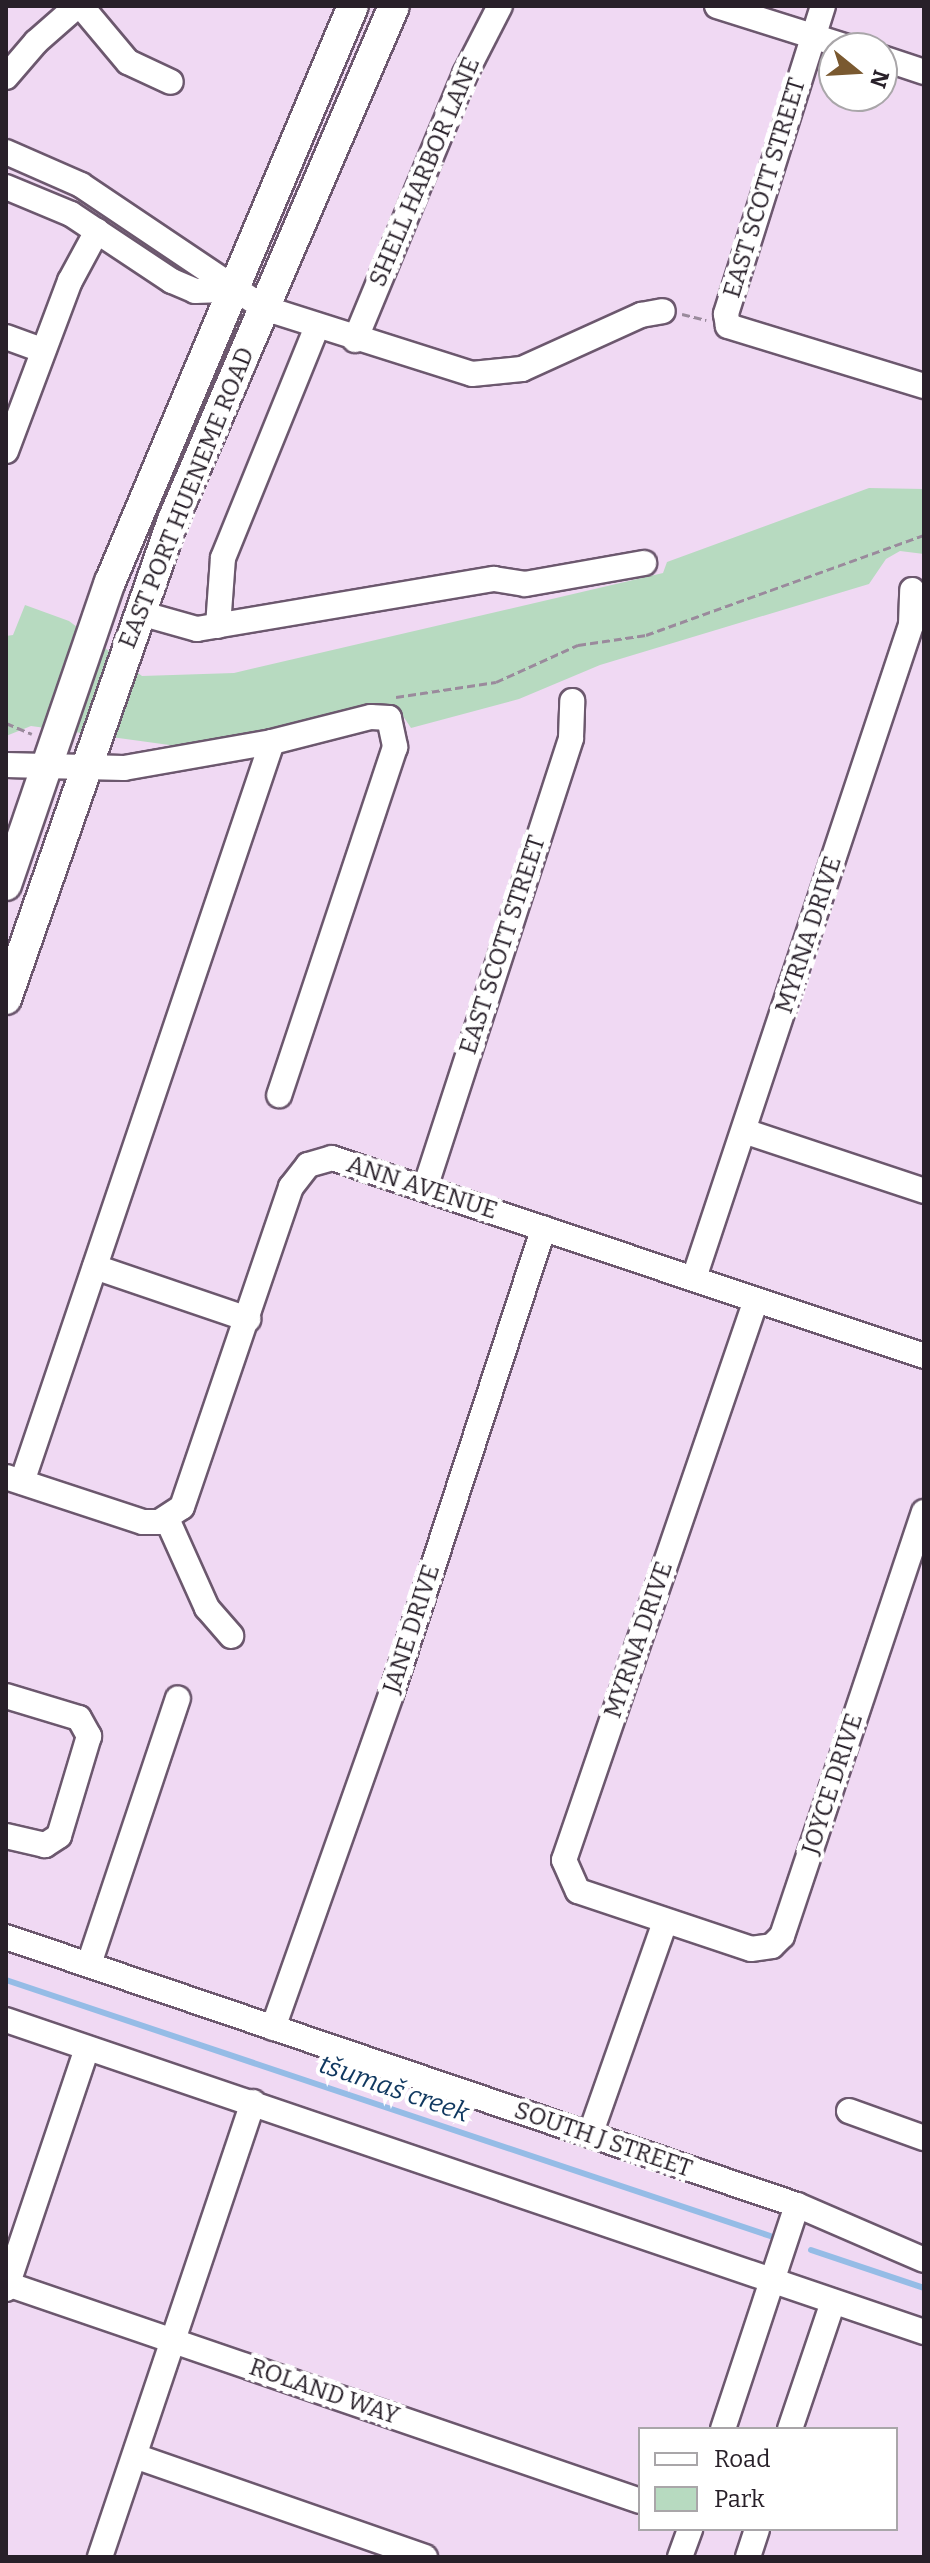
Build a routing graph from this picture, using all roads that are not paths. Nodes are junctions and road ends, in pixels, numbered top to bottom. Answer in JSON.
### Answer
{"nodes":[{"id":1,"x":79,"y":6,"type":"edge"},
{"id":2,"x":353,"y":6,"type":"edge"},
{"id":3,"x":394,"y":6,"type":"edge"},
{"id":4,"x":500,"y":6,"type":"edge"},
{"id":5,"x":717,"y":6,"type":"edge"},
{"id":6,"x":823,"y":6,"type":"edge"},
{"id":7,"x":813,"y":36,"type":"junction"},
{"id":8,"x":818,"y":38,"type":"edge"},
{"id":9,"x":898,"y":63,"type":"edge"},
{"id":10,"x":924,"y":72,"type":"edge"},
{"id":11,"x":6,"y":77,"type":"edge"},
{"id":12,"x":171,"y":82,"type":"dead end"},
{"id":13,"x":6,"y":152,"type":"edge"},
{"id":14,"x":6,"y":187,"type":"edge"},
{"id":15,"x":97,"y":231,"type":"junction"},
{"id":16,"x":232,"y":290,"type":"junction"},
{"id":17,"x":264,"y":308,"type":"junction"},
{"id":18,"x":663,"y":311,"type":"road end"},
{"id":19,"x":317,"y":327,"type":"junction"},
{"id":20,"x":6,"y":337,"type":"edge"},
{"id":21,"x":355,"y":340,"type":"junction"},
{"id":22,"x":42,"y":350,"type":"junction"},
{"id":23,"x":924,"y":386,"type":"edge"},
{"id":24,"x":6,"y":451,"type":"edge"},
{"id":25,"x":644,"y":563,"type":"dead end"},
{"id":26,"x":912,"y":590,"type":"dead end"},
{"id":27,"x":140,"y":613,"type":"junction"},
{"id":28,"x":218,"y":626,"type":"junction"},
{"id":29,"x":572,"y":701,"type":"dead end"},
{"id":30,"x":272,"y":742,"type":"junction"},
{"id":31,"x":6,"y":765,"type":"edge"},
{"id":32,"x":47,"y":766,"type":"junction"},
{"id":33,"x":83,"y":768,"type":"junction"},
{"id":34,"x":6,"y":885,"type":"edge"},
{"id":35,"x":6,"y":999,"type":"edge"},
{"id":36,"x":279,"y":1095,"type":"dead end"},
{"id":37,"x":744,"y":1131,"type":"junction"},
{"id":38,"x":425,"y":1188,"type":"junction"},
{"id":39,"x":924,"y":1191,"type":"edge"},
{"id":40,"x":544,"y":1228,"type":"junction"},
{"id":41,"x":95,"y":1267,"type":"junction"},
{"id":42,"x":694,"y":1278,"type":"junction"},
{"id":43,"x":756,"y":1300,"type":"junction"},
{"id":44,"x":248,"y":1319,"type":"junction"},
{"id":45,"x":924,"y":1356,"type":"edge"},
{"id":46,"x":14,"y":1480,"type":"edge"},
{"id":47,"x":924,"y":1512,"type":"edge"},
{"id":48,"x":167,"y":1519,"type":"junction"},
{"id":49,"x":231,"y":1636,"type":"dead end"},
{"id":50,"x":6,"y":1696,"type":"edge"},
{"id":51,"x":178,"y":1698,"type":"dead end"},
{"id":52,"x":6,"y":1836,"type":"edge"},
{"id":53,"x":665,"y":1922,"type":"junction"},
{"id":54,"x":6,"y":1937,"type":"edge"},
{"id":55,"x":89,"y":1964,"type":"junction"},
{"id":56,"x":6,"y":2020,"type":"edge"},
{"id":57,"x":273,"y":2028,"type":"junction"},
{"id":58,"x":87,"y":2048,"type":"junction"},
{"id":59,"x":253,"y":2102,"type":"junction"},
{"id":60,"x":849,"y":2111,"type":"dead end"},
{"id":61,"x":590,"y":2135,"type":"junction"},
{"id":62,"x":924,"y":2138,"type":"edge"},
{"id":63,"x":797,"y":2205,"type":"junction"},
{"id":64,"x":924,"y":2260,"type":"edge"},
{"id":65,"x":772,"y":2282,"type":"junction"},
{"id":66,"x":7,"y":2286,"type":"edge"},
{"id":67,"x":833,"y":2302,"type":"junction"},
{"id":68,"x":924,"y":2332,"type":"edge"},
{"id":69,"x":175,"y":2340,"type":"junction"},
{"id":70,"x":724,"y":2427,"type":"edge"},
{"id":71,"x":791,"y":2427,"type":"edge"},
{"id":72,"x":135,"y":2456,"type":"junction"},
{"id":73,"x":638,"y":2500,"type":"edge"},
{"id":74,"x":690,"y":2531,"type":"edge"},
{"id":75,"x":756,"y":2531,"type":"edge"},
{"id":76,"x":685,"y":2556,"type":"edge"},
{"id":77,"x":100,"y":2557,"type":"edge"},
{"id":78,"x":425,"y":2557,"type":"edge"},
{"id":79,"x":748,"y":2557,"type":"edge"}],
"edges":[{"from":1,"to":11,"type":"street"},
{"from":1,"to":12,"type":"street"},
{"from":2,"to":16,"type":"main road","name":"EAST PORT HUENEME ROAD"},
{"from":3,"to":17,"type":"main road","name":"EAST PORT HUENEME ROAD"},
{"from":4,"to":21,"type":"street","name":"SHELL HARBOR LANE"},
{"from":5,"to":7,"type":"street"},
{"from":6,"to":7,"type":"street","name":"EAST SCOTT STREET"},
{"from":7,"to":8,"type":"street"},
{"from":7,"to":23,"type":"street","name":"EAST SCOTT STREET"},
{"from":9,"to":10,"type":"street"},
{"from":13,"to":16,"type":"street"},
{"from":14,"to":15,"type":"street"},
{"from":15,"to":16,"type":"street"},
{"from":15,"to":22,"type":"street"},
{"from":16,"to":17,"type":"street"},
{"from":16,"to":32,"type":"main road","name":"EAST PORT HUENEME ROAD"},
{"from":17,"to":19,"type":"street"},
{"from":17,"to":27,"type":"main road","name":"EAST PORT HUENEME ROAD"},
{"from":18,"to":21,"type":"street"},
{"from":19,"to":21,"type":"street"},
{"from":19,"to":28,"type":"street"},
{"from":20,"to":22,"type":"street"},
{"from":22,"to":24,"type":"street"},
{"from":25,"to":28,"type":"street"},
{"from":26,"to":37,"type":"street","name":"MYRNA DRIVE"},
{"from":27,"to":28,"type":"street"},
{"from":27,"to":33,"type":"main road","name":"EAST PORT HUENEME ROAD"},
{"from":29,"to":38,"type":"street","name":"EAST SCOTT STREET"},
{"from":30,"to":33,"type":"street"},
{"from":30,"to":36,"type":"street"},
{"from":30,"to":41,"type":"street"},
{"from":31,"to":32,"type":"street"},
{"from":32,"to":33,"type":"street"},
{"from":32,"to":34,"type":"main road","name":"EAST PORT HUENEME ROAD"},
{"from":33,"to":35,"type":"main road","name":"EAST PORT HUENEME ROAD"},
{"from":37,"to":39,"type":"street"},
{"from":37,"to":42,"type":"street","name":"MYRNA DRIVE"},
{"from":38,"to":40,"type":"street","name":"ANN AVENUE"},
{"from":38,"to":44,"type":"street","name":"ANN AVENUE"},
{"from":40,"to":42,"type":"street","name":"ANN AVENUE"},
{"from":40,"to":57,"type":"street","name":"JANE DRIVE"},
{"from":41,"to":44,"type":"street"},
{"from":41,"to":46,"type":"street"},
{"from":42,"to":43,"type":"street","name":"ANN AVENUE"},
{"from":43,"to":45,"type":"street","name":"ANN AVENUE"},
{"from":43,"to":53,"type":"street","name":"MYRNA DRIVE"},
{"from":44,"to":48,"type":"street","name":"ANN AVENUE"},
{"from":46,"to":48,"type":"street"},
{"from":47,"to":53,"type":"street","name":"JOYCE DRIVE"},
{"from":48,"to":49,"type":"street"},
{"from":50,"to":52,"type":"street"},
{"from":51,"to":55,"type":"street"},
{"from":53,"to":61,"type":"street"},
{"from":54,"to":55,"type":"street","name":"SOUTH J STREET"},
{"from":55,"to":57,"type":"street","name":"SOUTH J STREET"},
{"from":56,"to":58,"type":"street"},
{"from":57,"to":61,"type":"street","name":"SOUTH J STREET"},
{"from":58,"to":59,"type":"street"},
{"from":58,"to":66,"type":"street"},
{"from":59,"to":65,"type":"street"},
{"from":59,"to":69,"type":"street"},
{"from":60,"to":62,"type":"street"},
{"from":61,"to":63,"type":"street","name":"SOUTH J STREET"},
{"from":63,"to":64,"type":"street","name":"SOUTH J STREET"},
{"from":63,"to":65,"type":"street"},
{"from":65,"to":67,"type":"street"},
{"from":65,"to":70,"type":"street"},
{"from":66,"to":69,"type":"street","name":"ROLAND WAY"},
{"from":67,"to":68,"type":"street"},
{"from":67,"to":71,"type":"street"},
{"from":69,"to":72,"type":"street"},
{"from":69,"to":73,"type":"street","name":"ROLAND WAY"},
{"from":72,"to":77,"type":"street"},
{"from":72,"to":78,"type":"street"},
{"from":74,"to":76,"type":"street"},
{"from":75,"to":79,"type":"street"}]}
